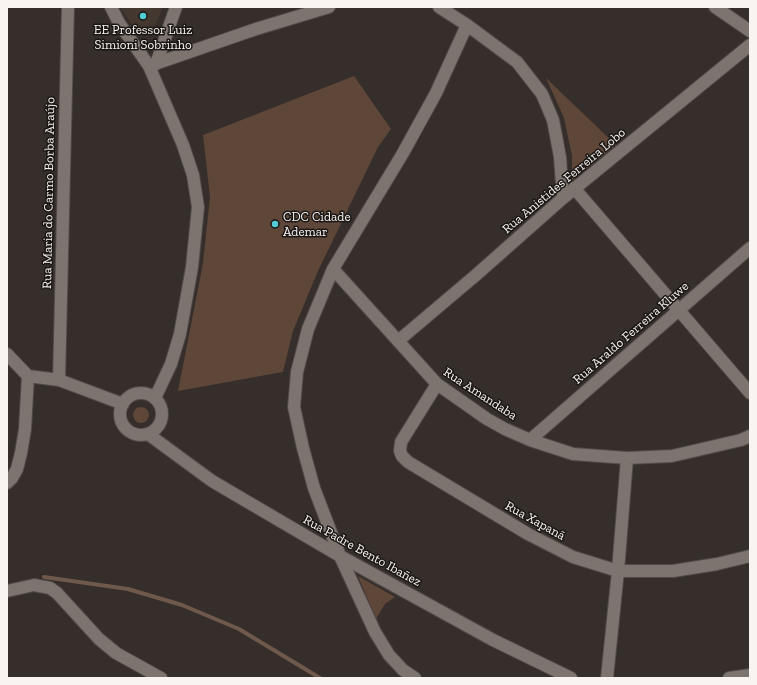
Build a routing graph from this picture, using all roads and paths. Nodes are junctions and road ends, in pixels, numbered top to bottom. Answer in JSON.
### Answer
{"nodes":[{"id":1,"x":68,"y":7,"type":"edge"},
{"id":2,"x":111,"y":7,"type":"edge"},
{"id":3,"x":176,"y":7,"type":"edge"},
{"id":4,"x":329,"y":7,"type":"edge"},
{"id":5,"x":439,"y":7,"type":"edge"},
{"id":6,"x":715,"y":7,"type":"edge"},
{"id":7,"x":467,"y":25,"type":"junction"},
{"id":8,"x":750,"y":31,"type":"edge"},
{"id":9,"x":750,"y":45,"type":"edge"},
{"id":10,"x":153,"y":65,"type":"junction"},
{"id":11,"x":574,"y":188,"type":"junction"},
{"id":12,"x":563,"y":198,"type":"junction"},
{"id":13,"x":750,"y":248,"type":"edge"},
{"id":14,"x":333,"y":269,"type":"junction"},
{"id":15,"x":679,"y":310,"type":"junction"},
{"id":16,"x":398,"y":341,"type":"junction"},
{"id":17,"x":7,"y":354,"type":"edge"},
{"id":18,"x":28,"y":376,"type":"junction"},
{"id":19,"x":59,"y":380,"type":"junction"},
{"id":20,"x":437,"y":384,"type":"junction"},
{"id":21,"x":750,"y":393,"type":"edge"},
{"id":22,"x":154,"y":398,"type":"junction"},
{"id":23,"x":123,"y":404,"type":"junction"},
{"id":24,"x":148,"y":434,"type":"junction"},
{"id":25,"x":750,"y":436,"type":"edge"},
{"id":26,"x":530,"y":440,"type":"junction"},
{"id":27,"x":627,"y":458,"type":"junction"},
{"id":28,"x":7,"y":483,"type":"edge"},
{"id":29,"x":340,"y":556,"type":"junction"},
{"id":30,"x":750,"y":556,"type":"edge"},
{"id":31,"x":618,"y":571,"type":"junction"},
{"id":32,"x":7,"y":591,"type":"edge"},
{"id":33,"x":750,"y":675,"type":"edge"},
{"id":34,"x":161,"y":678,"type":"edge"},
{"id":35,"x":415,"y":678,"type":"edge"},
{"id":36,"x":571,"y":678,"type":"edge"},
{"id":37,"x":607,"y":678,"type":"edge"},
{"id":38,"x":728,"y":678,"type":"edge"}],
"edges":[{"from":1,"to":19,"type":"street","name":"Rua Maria do Carmo Borba Araújo"},
{"from":2,"to":10,"type":"street"},
{"from":3,"to":10,"type":"street"},
{"from":4,"to":10,"type":"street"},
{"from":5,"to":7,"type":"street"},
{"from":6,"to":8,"type":"street"},
{"from":7,"to":12,"type":"street"},
{"from":7,"to":14,"type":"street"},
{"from":9,"to":11,"type":"street","name":"Rua Anistides Ferreira Lobo"},
{"from":10,"to":22,"type":"street"},
{"from":11,"to":12,"type":"street","name":"Rua Anistides Ferreira Lobo"},
{"from":11,"to":15,"type":"street"},
{"from":12,"to":16,"type":"street","name":"Rua Anistides Ferreira Lobo"},
{"from":13,"to":15,"type":"street","name":"Rua Araldo Ferreira Kluwe"},
{"from":14,"to":16,"type":"street","name":"Rua Amandaba"},
{"from":14,"to":29,"type":"street"},
{"from":15,"to":21,"type":"street"},
{"from":15,"to":26,"type":"street","name":"Rua Araldo Ferreira Kluwe"},
{"from":16,"to":20,"type":"street","name":"Rua Amandaba"},
{"from":17,"to":18,"type":"street"},
{"from":18,"to":19,"type":"street"},
{"from":18,"to":28,"type":"street"},
{"from":19,"to":23,"type":"street"},
{"from":20,"to":26,"type":"street","name":"Rua Amandaba"},
{"from":20,"to":31,"type":"street","name":"Rua Xapanã"},
{"from":22,"to":23,"type":"street"},
{"from":22,"to":24,"type":"street"},
{"from":23,"to":24,"type":"street"},
{"from":24,"to":29,"type":"street","name":"Rua Padre Bento Ibañez"},
{"from":25,"to":27,"type":"street","name":"Rua Amandaba"},
{"from":26,"to":27,"type":"street","name":"Rua Amandaba"},
{"from":27,"to":31,"type":"street"},
{"from":29,"to":35,"type":"street"},
{"from":29,"to":36,"type":"street","name":"Rua Padre Bento Ibañez"},
{"from":30,"to":31,"type":"street","name":"Rua Xapanã"},
{"from":31,"to":37,"type":"street"},
{"from":32,"to":34,"type":"street"},
{"from":33,"to":38,"type":"street"}]}
